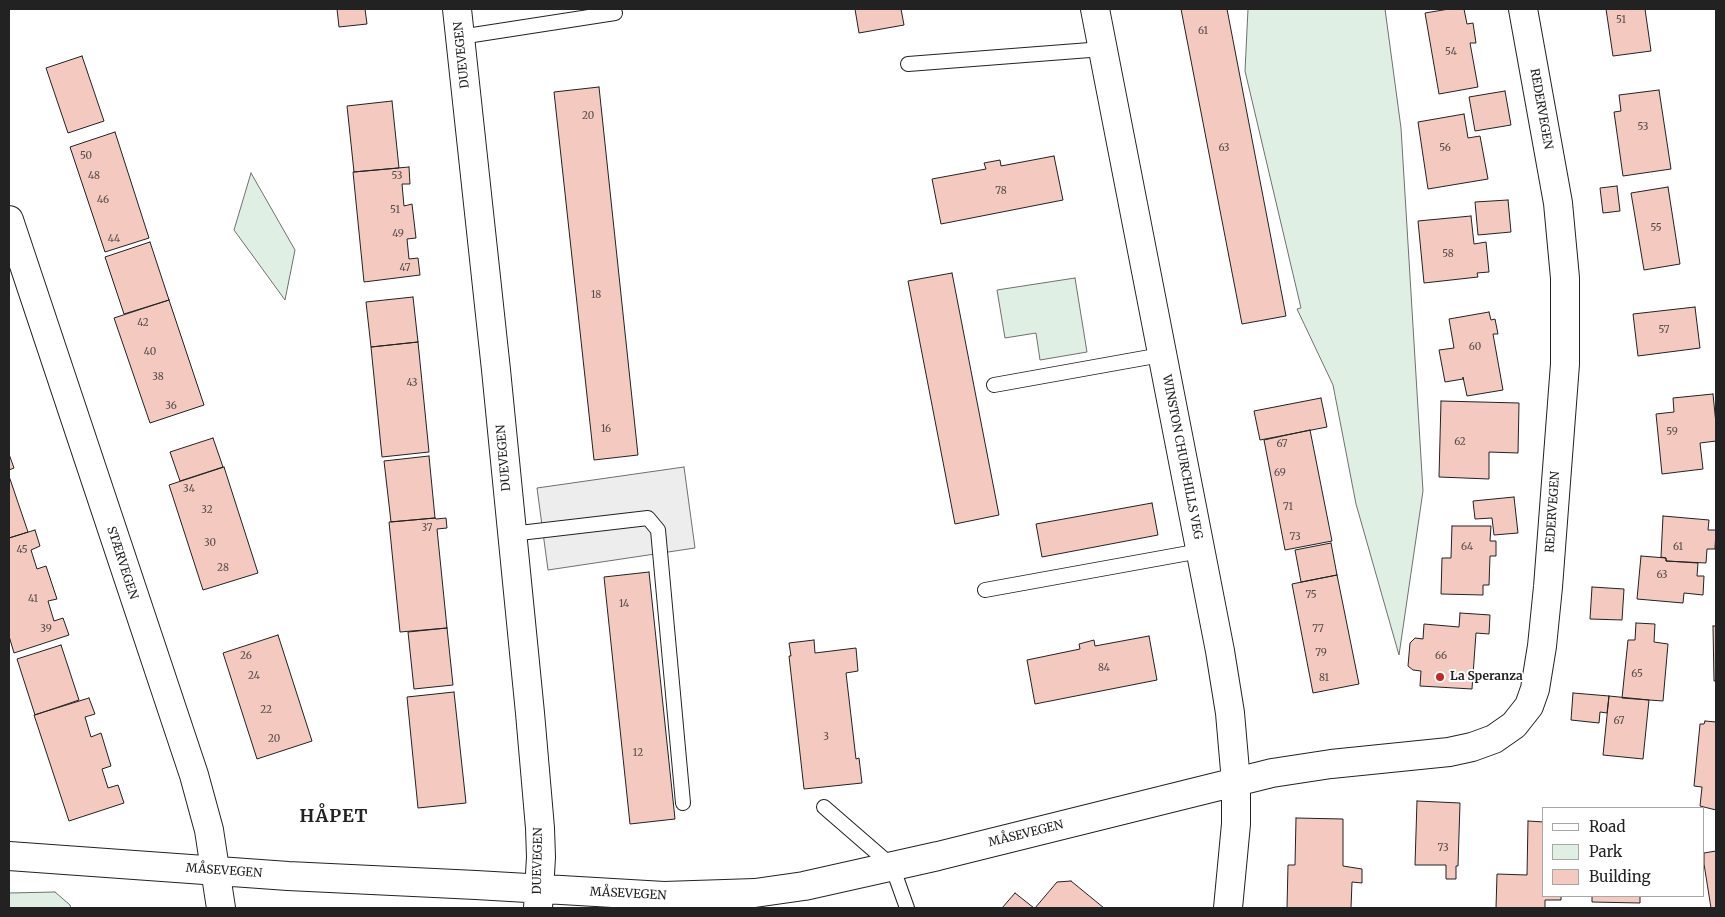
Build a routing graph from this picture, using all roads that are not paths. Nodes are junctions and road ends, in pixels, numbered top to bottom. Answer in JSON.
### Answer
{"nodes":[{"id":1,"x":457,"y":9,"type":"edge"},
{"id":2,"x":1095,"y":9,"type":"edge"},
{"id":3,"x":1523,"y":9,"type":"edge"},
{"id":4,"x":615,"y":13,"type":"dead end"},
{"id":5,"x":460,"y":37,"type":"junction"},
{"id":6,"x":1103,"y":49,"type":"junction"},
{"id":7,"x":908,"y":64,"type":"dead end"},
{"id":8,"x":9,"y":220,"type":"edge"},
{"id":9,"x":1162,"y":355,"type":"junction"},
{"id":10,"x":994,"y":385,"type":"dead end"},
{"id":11,"x":511,"y":534,"type":"junction"},
{"id":12,"x":1200,"y":551,"type":"junction"},
{"id":13,"x":985,"y":590,"type":"dead end"},
{"id":14,"x":1236,"y":782,"type":"junction"},
{"id":15,"x":683,"y":803,"type":"dead end"},
{"id":16,"x":824,"y":807,"type":"dead end"},
{"id":17,"x":9,"y":856,"type":"edge"},
{"id":18,"x":892,"y":866,"type":"junction"},
{"id":19,"x":216,"y":871,"type":"junction"},
{"id":20,"x":538,"y":899,"type":"edge"},
{"id":21,"x":221,"y":908,"type":"edge"},
{"id":22,"x":907,"y":908,"type":"edge"},
{"id":23,"x":1228,"y":908,"type":"edge"}],
"edges":[{"from":1,"to":5,"type":"street","name":"DUEVEGEN"},
{"from":2,"to":6,"type":"street","name":"WINSTON CHURCHILLS VEG"},
{"from":3,"to":14,"type":"street","name":"REDERVEGEN"},
{"from":4,"to":5,"type":"lane"},
{"from":5,"to":11,"type":"street","name":"DUEVEGEN"},
{"from":6,"to":7,"type":"lane"},
{"from":6,"to":9,"type":"street","name":"WINSTON CHURCHILLS VEG"},
{"from":8,"to":19,"type":"street","name":"STÆRVEGEN"},
{"from":9,"to":10,"type":"lane"},
{"from":9,"to":12,"type":"street","name":"WINSTON CHURCHILLS VEG"},
{"from":11,"to":15,"type":"lane"},
{"from":11,"to":20,"type":"street","name":"DUEVEGEN"},
{"from":12,"to":13,"type":"lane"},
{"from":12,"to":14,"type":"street","name":"WINSTON CHURCHILLS VEG"},
{"from":14,"to":18,"type":"street","name":"MÅSEVEGEN"},
{"from":14,"to":23,"type":"street","name":"WINSTON CHURCHILLS VEG"},
{"from":16,"to":18,"type":"lane"},
{"from":17,"to":19,"type":"street","name":"MÅSEVEGEN"},
{"from":18,"to":20,"type":"street","name":"MÅSEVEGEN"},
{"from":18,"to":22,"type":"lane"},
{"from":19,"to":20,"type":"street","name":"MÅSEVEGEN"},
{"from":19,"to":21,"type":"street","name":"STÆRVEGEN"}]}
